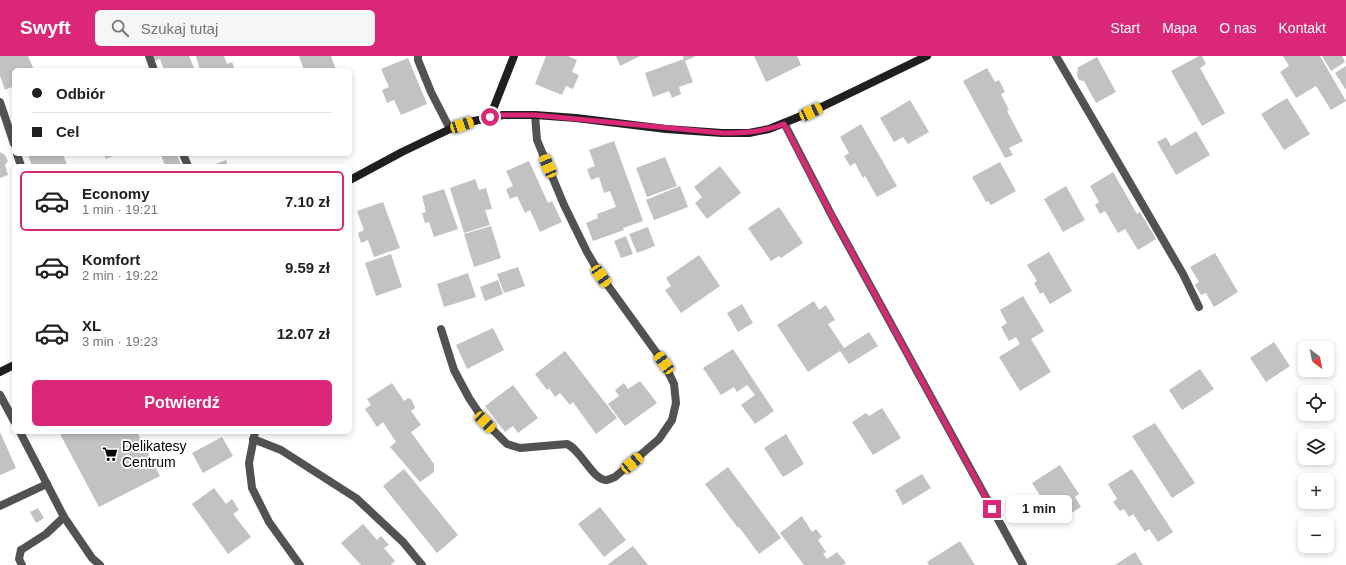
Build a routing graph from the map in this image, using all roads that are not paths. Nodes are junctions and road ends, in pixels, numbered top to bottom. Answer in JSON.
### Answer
{"nodes":[{"id":1,"x":149,"y":56,"type":"edge"},
{"id":2,"x":418,"y":56,"type":"edge"},
{"id":3,"x":514,"y":56,"type":"edge"},
{"id":4,"x":927,"y":56,"type":"edge"},
{"id":5,"x":1056,"y":56,"type":"edge"},
{"id":6,"x":153,"y":68,"type":"edge"},
{"id":7,"x":0,"y":102,"type":"edge"},
{"id":8,"x":535,"y":115,"type":"junction"},
{"id":9,"x":490,"y":117,"type":"junction"},
{"id":10,"x":784,"y":124,"type":"junction"},
{"id":11,"x":450,"y":129,"type":"junction"},
{"id":12,"x":12,"y":138,"type":"edge"},
{"id":13,"x":352,"y":179,"type":"edge"},
{"id":14,"x":1199,"y":307,"type":"dead end"},
{"id":15,"x":441,"y":329,"type":"dead end"},
{"id":16,"x":12,"y":367,"type":"edge"},
{"id":17,"x":0,"y":372,"type":"edge"},
{"id":18,"x":0,"y":395,"type":"edge"},
{"id":19,"x":12,"y":417,"type":"edge"},
{"id":20,"x":21,"y":434,"type":"edge"},
{"id":21,"x":254,"y":436,"type":"edge"},
{"id":22,"x":47,"y":484,"type":"junction"},
{"id":23,"x":0,"y":506,"type":"edge"},
{"id":24,"x":64,"y":517,"type":"junction"},
{"id":25,"x":22,"y":565,"type":"edge"},
{"id":26,"x":100,"y":565,"type":"edge"},
{"id":27,"x":300,"y":565,"type":"edge"},
{"id":28,"x":422,"y":565,"type":"edge"},
{"id":29,"x":1023,"y":565,"type":"edge"}],
"edges":[{"from":1,"to":6,"type":"street"},
{"from":2,"to":11,"type":"street"},
{"from":3,"to":9,"type":"street"},
{"from":4,"to":10,"type":"street"},
{"from":5,"to":14,"type":"street"},
{"from":7,"to":12,"type":"street"},
{"from":8,"to":9,"type":"street"},
{"from":8,"to":10,"type":"street"},
{"from":8,"to":15,"type":"street"},
{"from":9,"to":11,"type":"street"},
{"from":10,"to":29,"type":"street"},
{"from":11,"to":13,"type":"street"},
{"from":16,"to":17,"type":"street"},
{"from":18,"to":19,"type":"street"},
{"from":20,"to":22,"type":"street"},
{"from":21,"to":27,"type":"street"},
{"from":21,"to":28,"type":"street"},
{"from":22,"to":23,"type":"street"},
{"from":22,"to":24,"type":"street"},
{"from":24,"to":25,"type":"street"},
{"from":24,"to":26,"type":"street"}]}
